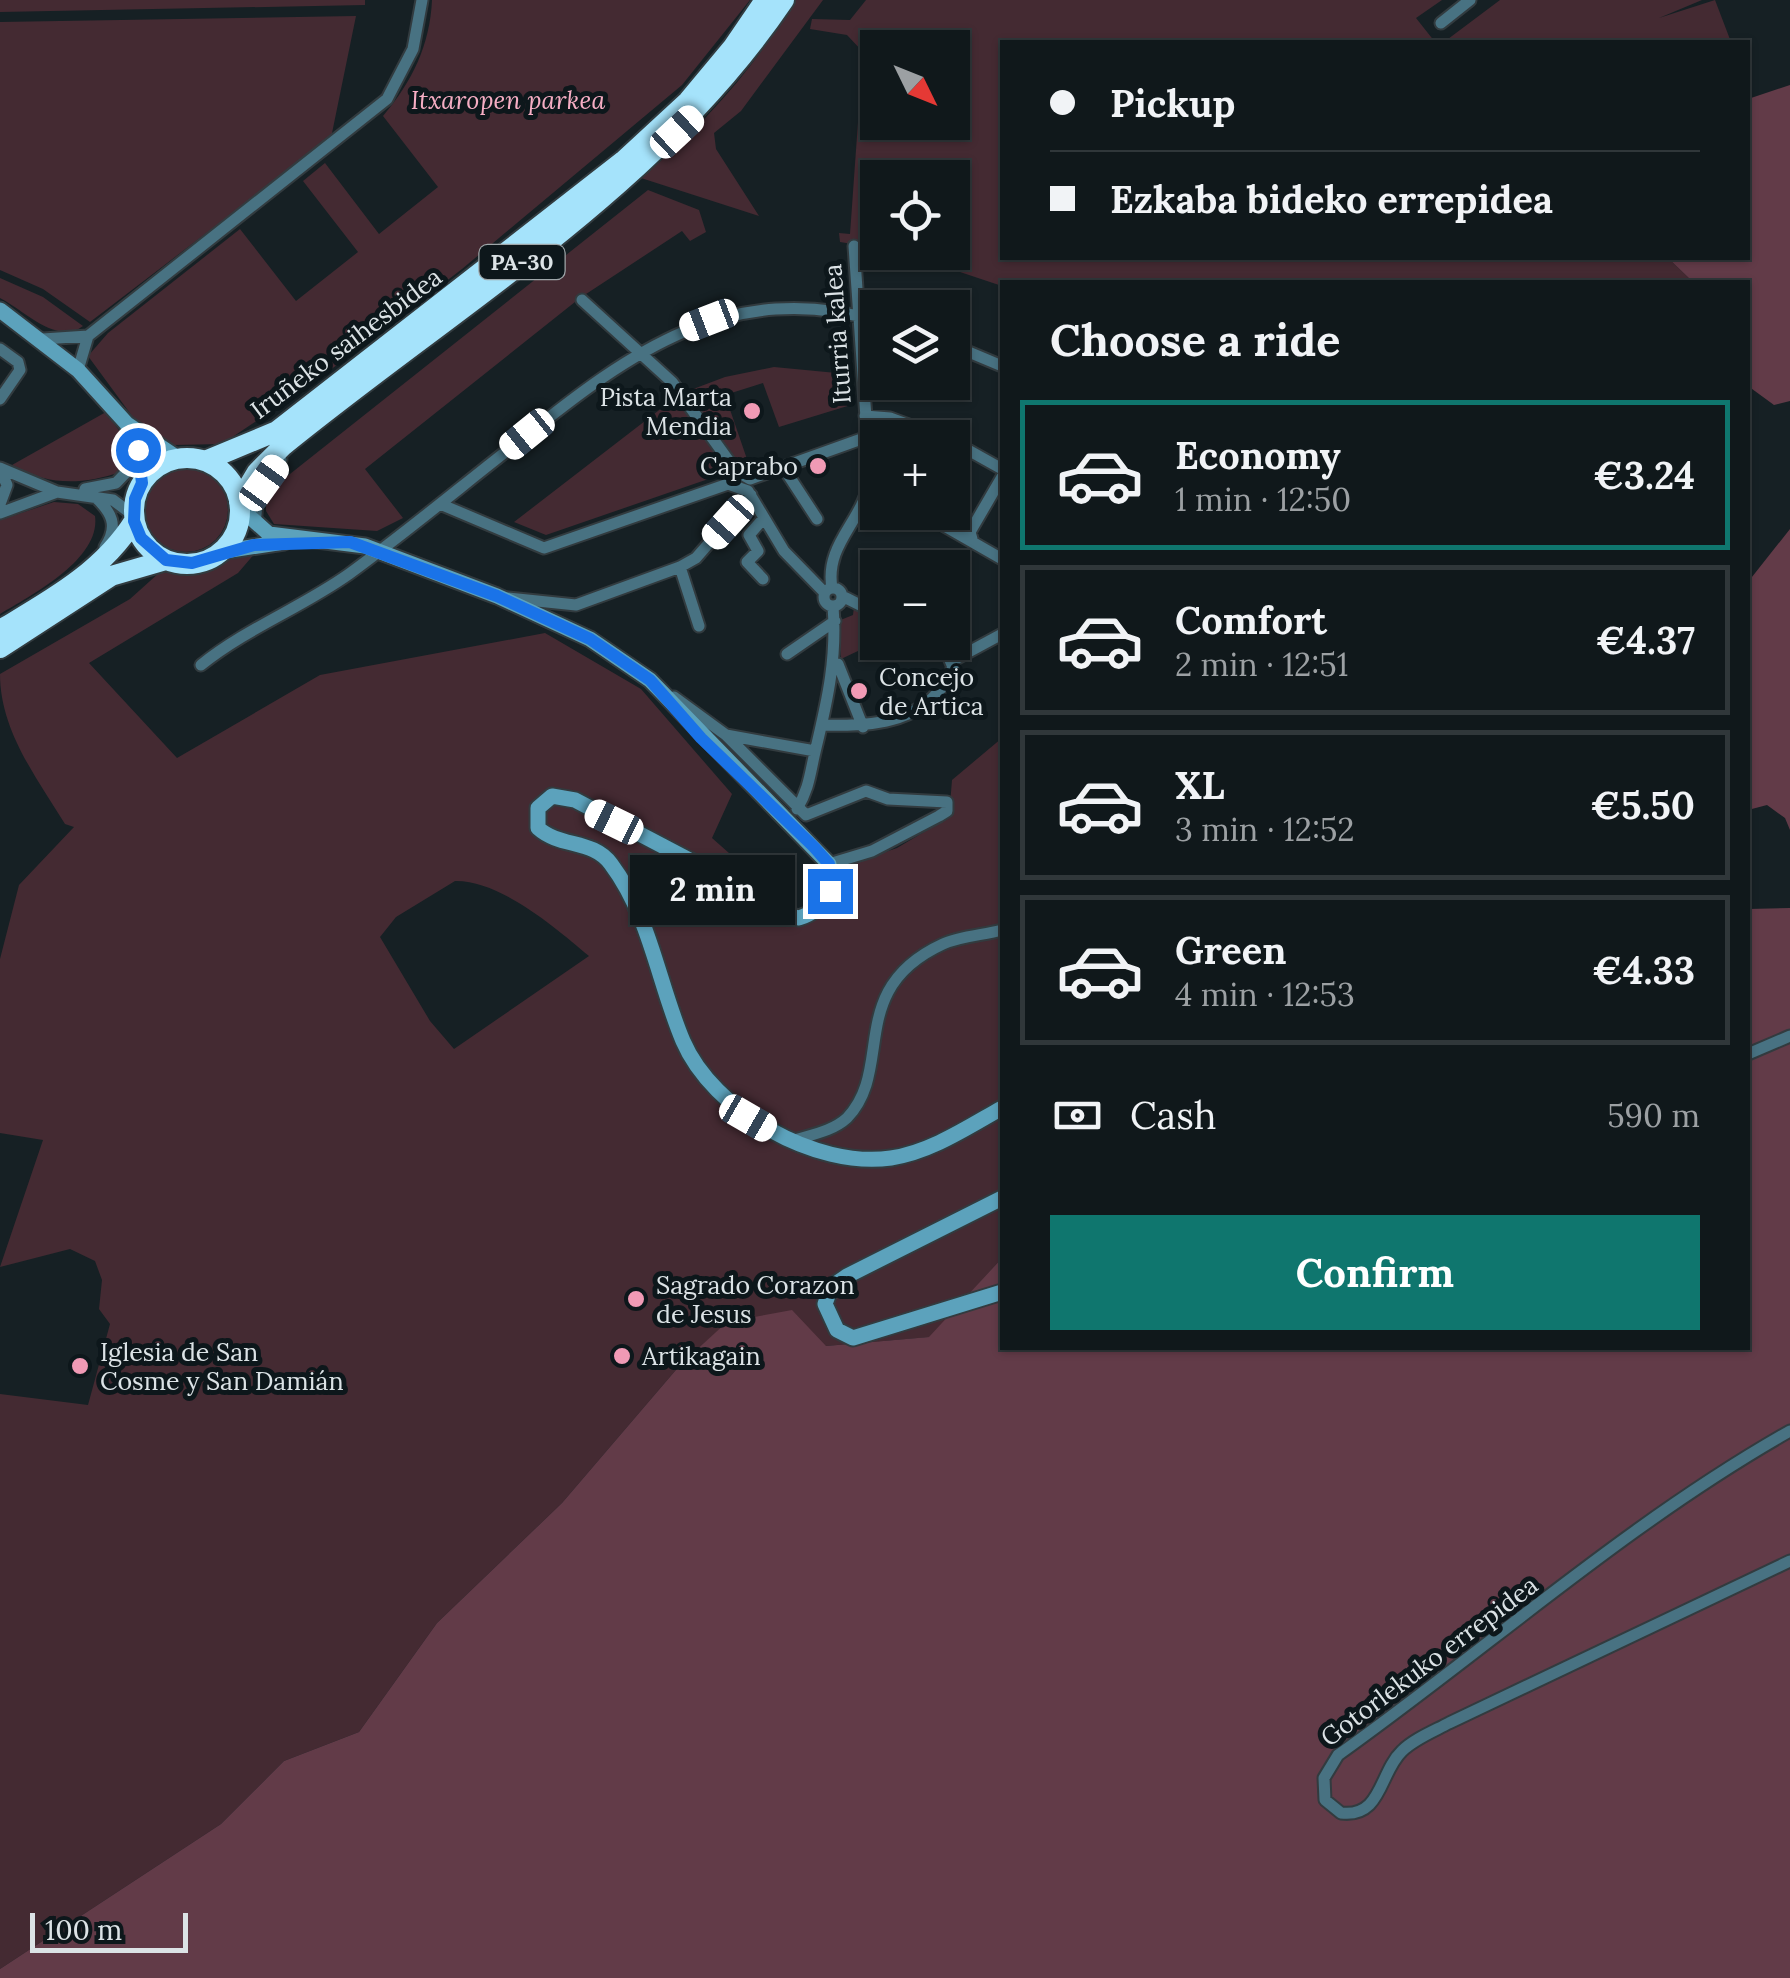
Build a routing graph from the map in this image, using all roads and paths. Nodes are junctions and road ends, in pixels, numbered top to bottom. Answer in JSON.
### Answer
{"nodes":[{"id":1,"x":422,"y":0,"type":"edge"},
{"id":2,"x":765,"y":0,"type":"edge"},
{"id":3,"x":784,"y":0,"type":"edge"},
{"id":4,"x":1470,"y":0,"type":"edge"},
{"id":5,"x":1441,"y":23,"type":"dead end"},
{"id":6,"x":854,"y":246,"type":"dead end"},
{"id":7,"x":582,"y":300,"type":"dead end"},
{"id":8,"x":0,"y":310,"type":"edge"},
{"id":9,"x":855,"y":315,"type":"junction"},
{"id":10,"x":860,"y":317,"type":"edge"},
{"id":11,"x":88,"y":336,"type":"junction"},
{"id":12,"x":43,"y":340,"type":"junction"},
{"id":13,"x":0,"y":350,"type":"edge"},
{"id":14,"x":637,"y":352,"type":"junction"},
{"id":15,"x":970,"y":353,"type":"edge"},
{"id":16,"x":1000,"y":365,"type":"edge"},
{"id":17,"x":78,"y":370,"type":"junction"},
{"id":18,"x":0,"y":399,"type":"edge"},
{"id":19,"x":865,"y":416,"type":"junction"},
{"id":20,"x":865,"y":420,"type":"edge"},
{"id":21,"x":895,"y":420,"type":"edge"},
{"id":22,"x":126,"y":424,"type":"junction"},
{"id":23,"x":300,"y":432,"type":"junction"},
{"id":24,"x":860,"y":440,"type":"edge"},
{"id":25,"x":970,"y":451,"type":"edge"},
{"id":26,"x":139,"y":459,"type":"junction"},
{"id":27,"x":178,"y":459,"type":"junction"},
{"id":28,"x":204,"y":461,"type":"junction"},
{"id":29,"x":0,"y":468,"type":"edge"},
{"id":30,"x":783,"y":468,"type":"junction"},
{"id":31,"x":1000,"y":468,"type":"edge"},
{"id":32,"x":21,"y":479,"type":"junction"},
{"id":33,"x":1000,"y":480,"type":"edge"},
{"id":34,"x":142,"y":483,"type":"junction"},
{"id":35,"x":36,"y":485,"type":"junction"},
{"id":36,"x":57,"y":492,"type":"junction"},
{"id":37,"x":750,"y":495,"type":"junction"},
{"id":38,"x":94,"y":496,"type":"junction"},
{"id":39,"x":440,"y":504,"type":"junction"},
{"id":40,"x":239,"y":505,"type":"junction"},
{"id":41,"x":3,"y":509,"type":"edge"},
{"id":42,"x":860,"y":512,"type":"edge"},
{"id":43,"x":134,"y":518,"type":"junction"},
{"id":44,"x":764,"y":518,"type":"junction"},
{"id":45,"x":817,"y":520,"type":"dead end"},
{"id":46,"x":255,"y":524,"type":"junction"},
{"id":47,"x":955,"y":530,"type":"edge"},
{"id":48,"x":972,"y":539,"type":"junction"},
{"id":49,"x":320,"y":540,"type":"junction"},
{"id":50,"x":378,"y":551,"type":"junction"},
{"id":51,"x":218,"y":552,"type":"junction"},
{"id":52,"x":1000,"y":558,"type":"edge"},
{"id":53,"x":166,"y":560,"type":"junction"},
{"id":54,"x":680,"y":567,"type":"junction"},
{"id":55,"x":763,"y":580,"type":"dead end"},
{"id":56,"x":497,"y":596,"type":"junction"},
{"id":57,"x":833,"y":596,"type":"junction"},
{"id":58,"x":48,"y":599,"type":"junction"},
{"id":59,"x":860,"y":607,"type":"edge"},
{"id":60,"x":834,"y":621,"type":"junction"},
{"id":61,"x":699,"y":626,"type":"dead end"},
{"id":62,"x":0,"y":630,"type":"edge"},
{"id":63,"x":1000,"y":635,"type":"edge"},
{"id":64,"x":0,"y":648,"type":"edge"},
{"id":65,"x":970,"y":651,"type":"edge"},
{"id":66,"x":788,"y":654,"type":"dead end"},
{"id":67,"x":836,"y":660,"type":"junction"},
{"id":68,"x":952,"y":660,"type":"edge"},
{"id":69,"x":201,"y":666,"type":"dead end"},
{"id":70,"x":657,"y":688,"type":"junction"},
{"id":71,"x":822,"y":725,"type":"junction"},
{"id":72,"x":863,"y":727,"type":"junction"},
{"id":73,"x":726,"y":736,"type":"junction"},
{"id":74,"x":815,"y":751,"type":"junction"},
{"id":75,"x":797,"y":809,"type":"junction"},
{"id":76,"x":829,"y":864,"type":"junction"},
{"id":77,"x":1000,"y":930,"type":"edge"},
{"id":78,"x":1790,"y":1036,"type":"edge"},
{"id":79,"x":1750,"y":1053,"type":"edge"},
{"id":80,"x":1000,"y":1109,"type":"edge"},
{"id":81,"x":798,"y":1139,"type":"junction"},
{"id":82,"x":1000,"y":1199,"type":"edge"},
{"id":83,"x":1000,"y":1293,"type":"edge"},
{"id":84,"x":1790,"y":1431,"type":"edge"},
{"id":85,"x":1790,"y":1561,"type":"edge"}],
"edges":[{"from":1,"to":11,"type":"street"},
{"from":2,"to":28,"type":"highway","name":"Iruñeko saihesbidea","number":"PA-30"},
{"from":3,"to":23,"type":"highway","name":"Iruñeko saihesbidea","number":"PA-30"},
{"from":4,"to":5,"type":"street"},
{"from":6,"to":9,"type":"street","name":"Iturria kalea"},
{"from":7,"to":14,"type":"street"},
{"from":8,"to":12,"type":"street"},
{"from":9,"to":10,"type":"street"},
{"from":9,"to":14,"type":"street"},
{"from":9,"to":19,"type":"street","name":"Iturria kalea"},
{"from":11,"to":12,"type":"street"},
{"from":11,"to":17,"type":"street"},
{"from":12,"to":17,"type":"street"},
{"from":13,"to":18,"type":"street"},
{"from":14,"to":30,"type":"street"},
{"from":14,"to":39,"type":"street"},
{"from":15,"to":16,"type":"street"},
{"from":17,"to":22,"type":"street"},
{"from":19,"to":20,"type":"street","name":"Iturria kalea"},
{"from":19,"to":21,"type":"street"},
{"from":22,"to":26,"type":"street"},
{"from":22,"to":27,"type":"street"},
{"from":23,"to":40,"type":"highway","name":"Iruñeko saihesbidea","number":"PA-30"},
{"from":23,"to":46,"type":"street","name":"Iruñeko saihesbidea"},
{"from":24,"to":30,"type":"street"},
{"from":25,"to":31,"type":"street"},
{"from":26,"to":34,"type":"street"},
{"from":26,"to":35,"type":"street"},
{"from":27,"to":28,"type":"highway","number":"PA-30"},
{"from":27,"to":34,"type":"highway"},
{"from":28,"to":40,"type":"highway"},
{"from":29,"to":32,"type":"street"},
{"from":29,"to":41,"type":"street"},
{"from":30,"to":45,"type":"street"},
{"from":32,"to":35,"type":"street"},
{"from":32,"to":41,"type":"street"},
{"from":33,"to":48,"type":"street"},
{"from":34,"to":43,"type":"highway"},
{"from":35,"to":36,"type":"street"},
{"from":36,"to":38,"type":"street"},
{"from":36,"to":41,"type":"street"},
{"from":37,"to":39,"type":"street"},
{"from":37,"to":44,"type":"street"},
{"from":37,"to":54,"type":"street"},
{"from":38,"to":43,"type":"street"},
{"from":38,"to":58,"type":"street"},
{"from":39,"to":50,"type":"street"},
{"from":40,"to":46,"type":"street"},
{"from":40,"to":51,"type":"highway","number":"PA-30"},
{"from":42,"to":57,"type":"street","name":"Iturria kalea"},
{"from":43,"to":53,"type":"highway"},
{"from":43,"to":58,"type":"highway"},
{"from":44,"to":55,"type":"street"},
{"from":44,"to":57,"type":"street"},
{"from":46,"to":49,"type":"street"},
{"from":47,"to":48,"type":"street"},
{"from":48,"to":52,"type":"street"},
{"from":49,"to":50,"type":"street"},
{"from":49,"to":51,"type":"street"},
{"from":50,"to":56,"type":"street"},
{"from":50,"to":69,"type":"street"},
{"from":51,"to":53,"type":"highway"},
{"from":53,"to":64,"type":"highway"},
{"from":54,"to":56,"type":"street"},
{"from":54,"to":61,"type":"street"},
{"from":56,"to":70,"type":"street"},
{"from":57,"to":59,"type":"street"},
{"from":57,"to":60,"type":"street","name":"Iturria kalea"},
{"from":58,"to":62,"type":"highway"},
{"from":60,"to":66,"type":"street"},
{"from":60,"to":67,"type":"street","name":"Iturria kalea"},
{"from":63,"to":65,"type":"street"},
{"from":67,"to":71,"type":"street"},
{"from":67,"to":72,"type":"street"},
{"from":68,"to":72,"type":"street"},
{"from":70,"to":73,"type":"street"},
{"from":70,"to":76,"type":"street"},
{"from":71,"to":72,"type":"street"},
{"from":71,"to":74,"type":"street"},
{"from":73,"to":74,"type":"street"},
{"from":73,"to":75,"type":"street"},
{"from":74,"to":75,"type":"street"},
{"from":75,"to":76,"type":"street"},
{"from":76,"to":81,"type":"street"},
{"from":77,"to":81,"type":"street"},
{"from":78,"to":79,"type":"street"},
{"from":80,"to":81,"type":"street"},
{"from":82,"to":83,"type":"street"},
{"from":84,"to":85,"type":"street","name":"Gotorlekuko errepidea"}]}
